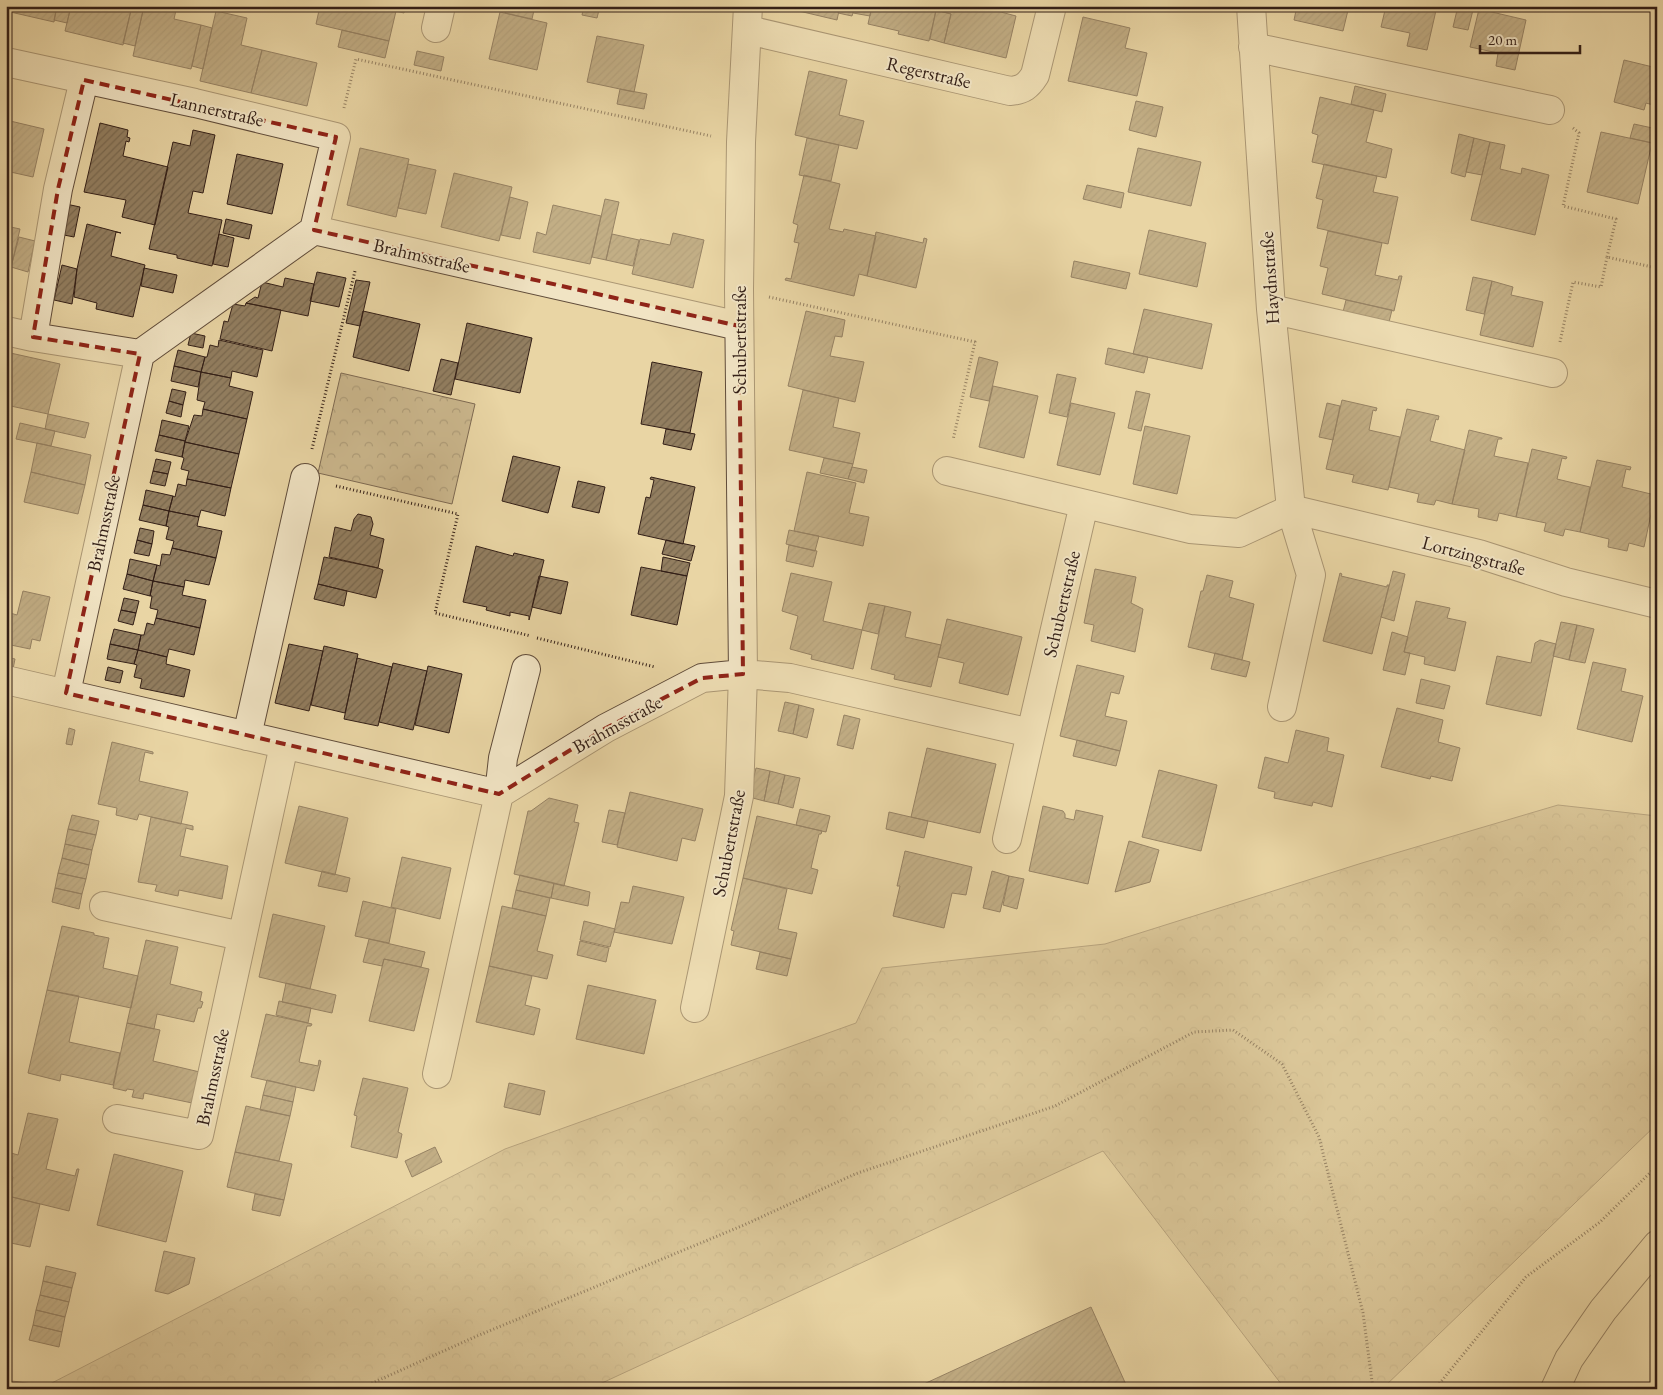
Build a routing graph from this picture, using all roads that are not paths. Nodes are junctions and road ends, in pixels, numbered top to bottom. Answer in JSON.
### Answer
{"nodes":[{"id":1,"x":1052,"y":6,"type":"edge"},
{"id":2,"x":1251,"y":6,"type":"edge"},
{"id":3,"x":748,"y":18,"type":"edge"},
{"id":4,"x":1253,"y":47,"type":"junction"},
{"id":5,"x":6,"y":62,"type":"edge"},
{"id":6,"x":84,"y":80,"type":"junction"},
{"id":7,"x":1550,"y":110,"type":"road end"},
{"id":8,"x":314,"y":230,"type":"junction"},
{"id":9,"x":1271,"y":309,"type":"junction"},
{"id":10,"x":739,"y":326,"type":"junction"},
{"id":11,"x":6,"y":331,"type":"edge"},
{"id":12,"x":33,"y":337,"type":"junction"},
{"id":13,"x":140,"y":354,"type":"junction"},
{"id":14,"x":1553,"y":374,"type":"road end"},
{"id":15,"x":946,"y":471,"type":"road end"},
{"id":16,"x":305,"y":478,"type":"road end"},
{"id":17,"x":1084,"y":504,"type":"junction"},
{"id":18,"x":1291,"y":509,"type":"junction"},
{"id":19,"x":1657,"y":604,"type":"edge"},
{"id":20,"x":526,"y":669,"type":"dead end"},
{"id":21,"x":743,"y":674,"type":"junction"},
{"id":22,"x":6,"y":680,"type":"edge"},
{"id":23,"x":66,"y":693,"type":"junction"},
{"id":24,"x":1282,"y":707,"type":"dead end"},
{"id":25,"x":1031,"y":733,"type":"junction"},
{"id":26,"x":247,"y":736,"type":"junction"},
{"id":27,"x":284,"y":745,"type":"junction"},
{"id":28,"x":499,"y":794,"type":"junction"},
{"id":29,"x":1007,"y":839,"type":"dead end"},
{"id":30,"x":104,"y":906,"type":"dead end"},
{"id":31,"x":242,"y":936,"type":"junction"},
{"id":32,"x":695,"y":1008,"type":"dead end"},
{"id":33,"x":438,"y":1074,"type":"dead end"},
{"id":34,"x":117,"y":1119,"type":"dead end"},
{"id":35,"x":1657,"y":1245,"type":"edge"},
{"id":36,"x":1555,"y":1389,"type":"edge"}],
"edges":[{"from":1,"to":3,"type":"street","name":"Regerstraße"},
{"from":2,"to":4,"type":"street","name":"Haydnstraße"},
{"from":3,"to":10,"type":"street","name":"Schubertstraße"},
{"from":4,"to":7,"type":"street"},
{"from":4,"to":9,"type":"street","name":"Haydnstraße"},
{"from":5,"to":6,"type":"street","name":"Lannerstraße"},
{"from":6,"to":8,"type":"street","name":"Lannerstraße"},
{"from":6,"to":12,"type":"street"},
{"from":8,"to":10,"type":"street","name":"Brahmsstraße"},
{"from":8,"to":13,"type":"street"},
{"from":9,"to":14,"type":"street"},
{"from":9,"to":18,"type":"street","name":"Haydnstraße"},
{"from":10,"to":21,"type":"street","name":"Schubertstraße"},
{"from":11,"to":12,"type":"street"},
{"from":12,"to":13,"type":"street"},
{"from":13,"to":23,"type":"street","name":"Brahmsstraße"},
{"from":15,"to":17,"type":"street"},
{"from":16,"to":26,"type":"street"},
{"from":17,"to":18,"type":"street"},
{"from":17,"to":25,"type":"street","name":"Schubertstraße"},
{"from":18,"to":19,"type":"street","name":"Lortzingstraße"},
{"from":18,"to":24,"type":"street","name":"Haydnstraße"},
{"from":20,"to":28,"type":"street"},
{"from":21,"to":25,"type":"street"},
{"from":21,"to":28,"type":"street","name":"Brahmsstraße"},
{"from":21,"to":32,"type":"street","name":"Schubertstraße"},
{"from":22,"to":23,"type":"street"},
{"from":23,"to":26,"type":"street"},
{"from":25,"to":29,"type":"street","name":"Schubertstraße"},
{"from":26,"to":27,"type":"street"},
{"from":27,"to":28,"type":"street"},
{"from":27,"to":31,"type":"street","name":"Brahmsstraße"},
{"from":28,"to":33,"type":"street"},
{"from":30,"to":31,"type":"street"},
{"from":31,"to":34,"type":"street","name":"Brahmsstraße"},
{"from":35,"to":36,"type":"main road"}]}
